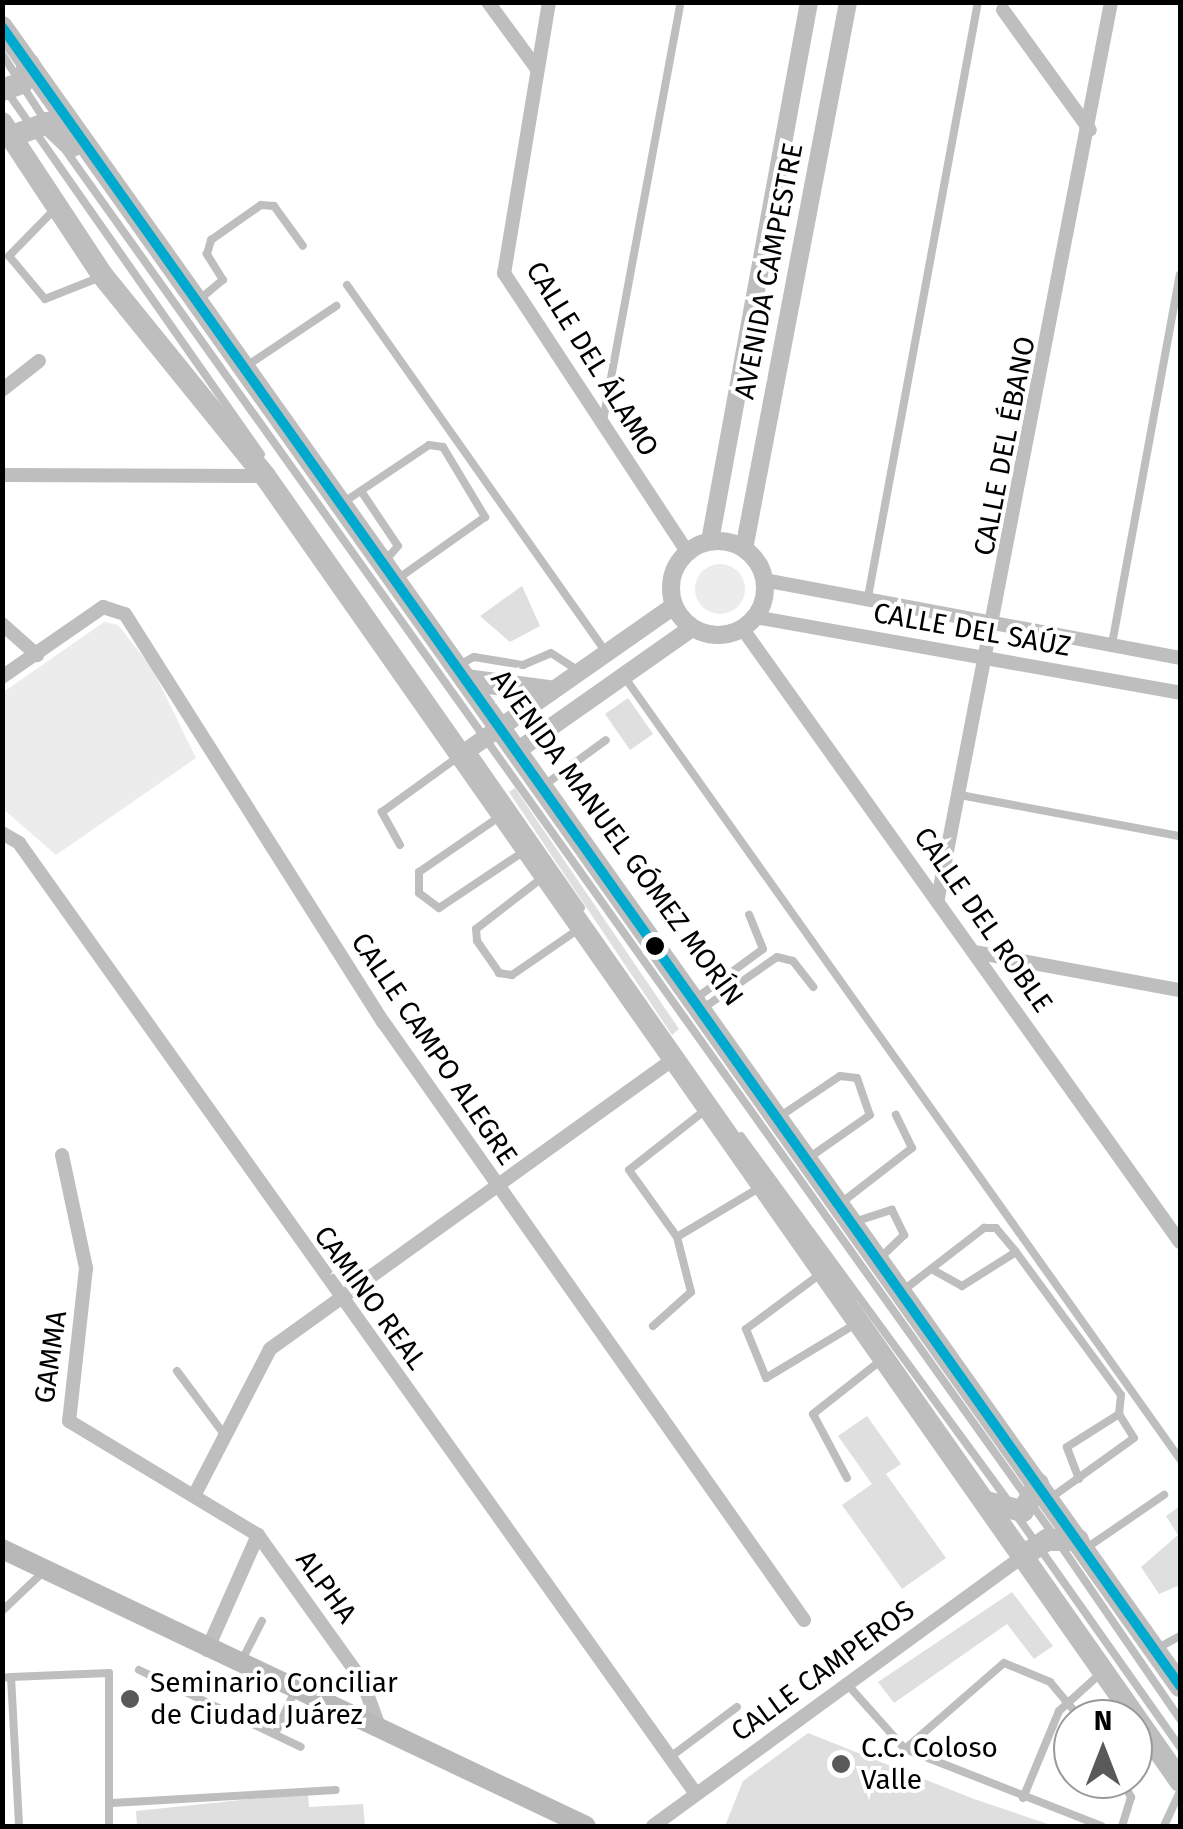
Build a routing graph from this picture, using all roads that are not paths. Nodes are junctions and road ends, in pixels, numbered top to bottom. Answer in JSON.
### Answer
{"nodes":[{"id":1,"x":488,"y":2,"type":"edge"},
{"id":2,"x":549,"y":2,"type":"edge"},
{"id":3,"x":681,"y":2,"type":"edge"},
{"id":4,"x":809,"y":2,"type":"edge"},
{"id":5,"x":848,"y":2,"type":"edge"},
{"id":6,"x":978,"y":2,"type":"edge"},
{"id":7,"x":1111,"y":2,"type":"edge"},
{"id":8,"x":1002,"y":10,"type":"dead end"},
{"id":9,"x":2,"y":26,"type":"edge"},
{"id":10,"x":2,"y":54,"type":"edge"},
{"id":11,"x":537,"y":69,"type":"junction"},
{"id":12,"x":12,"y":82,"type":"edge"},
{"id":13,"x":19,"y":130,"type":"edge"},
{"id":14,"x":1090,"y":130,"type":"junction"},
{"id":15,"x":105,"y":174,"type":"junction"},
{"id":16,"x":773,"y":198,"type":"junction"},
{"id":17,"x":809,"y":204,"type":"junction"},
{"id":18,"x":55,"y":208,"type":"junction"},
{"id":19,"x":303,"y":246,"type":"dead end"},
{"id":20,"x":1180,"y":275,"type":"edge"},
{"id":21,"x":102,"y":276,"type":"junction"},
{"id":22,"x":347,"y":285,"type":"dead end"},
{"id":23,"x":196,"y":302,"type":"junction"},
{"id":24,"x":336,"y":306,"type":"dead end"},
{"id":25,"x":39,"y":361,"type":"dead end"},
{"id":26,"x":245,"y":366,"type":"junction"},
{"id":27,"x":2,"y":390,"type":"edge"},
{"id":28,"x":602,"y":425,"type":"junction"},
{"id":29,"x":731,"y":430,"type":"junction"},
{"id":30,"x":766,"y":439,"type":"junction"},
{"id":31,"x":2,"y":475,"type":"edge"},
{"id":32,"x":265,"y":476,"type":"junction"},
{"id":33,"x":352,"y":497,"type":"junction"},
{"id":34,"x":710,"y":542,"type":"junction"},
{"id":35,"x":744,"y":549,"type":"junction"},
{"id":36,"x":687,"y":552,"type":"junction"},
{"id":37,"x":390,"y":571,"type":"junction"},
{"id":38,"x":764,"y":580,"type":"junction"},
{"id":39,"x":868,"y":596,"type":"junction"},
{"id":40,"x":674,"y":606,"type":"junction"},
{"id":41,"x":996,"y":622,"type":"junction"},
{"id":42,"x":748,"y":623,"type":"junction"},
{"id":43,"x":2,"y":624,"type":"edge"},
{"id":44,"x":692,"y":628,"type":"junction"},
{"id":45,"x":1112,"y":644,"type":"junction"},
{"id":46,"x":605,"y":651,"type":"junction"},
{"id":47,"x":36,"y":655,"type":"junction"},
{"id":48,"x":988,"y":657,"type":"junction"},
{"id":49,"x":1180,"y":658,"type":"edge"},
{"id":50,"x":577,"y":670,"type":"junction"},
{"id":51,"x":462,"y":673,"type":"junction"},
{"id":52,"x":623,"y":675,"type":"junction"},
{"id":53,"x":2,"y":677,"type":"edge"},
{"id":54,"x":548,"y":691,"type":"junction"},
{"id":55,"x":1180,"y":693,"type":"edge"},
{"id":56,"x":494,"y":730,"type":"junction"},
{"id":57,"x":606,"y":740,"type":"dead end"},
{"id":58,"x":517,"y":751,"type":"junction"},
{"id":59,"x":464,"y":752,"type":"junction"},
{"id":60,"x":542,"y":786,"type":"junction"},
{"id":61,"x":960,"y":795,"type":"junction"},
{"id":62,"x":499,"y":817,"type":"junction"},
{"id":63,"x":2,"y":833,"type":"edge"},
{"id":64,"x":1180,"y":836,"type":"edge"},
{"id":65,"x":400,"y":845,"type":"dead end"},
{"id":66,"x":523,"y":852,"type":"junction"},
{"id":67,"x":542,"y":878,"type":"junction"},
{"id":68,"x":938,"y":898,"type":"junction"},
{"id":69,"x":749,"y":915,"type":"dead end"},
{"id":70,"x":576,"y":931,"type":"junction"},
{"id":71,"x":974,"y":952,"type":"junction"},
{"id":72,"x":813,"y":987,"type":"dead end"},
{"id":73,"x":1180,"y":990,"type":"edge"},
{"id":74,"x":698,"y":1004,"type":"junction"},
{"id":75,"x":670,"y":1062,"type":"junction"},
{"id":76,"x":704,"y":1111,"type":"junction"},
{"id":77,"x":896,"y":1115,"type":"dead end"},
{"id":78,"x":779,"y":1116,"type":"junction"},
{"id":79,"x":62,"y":1155,"type":"dead end"},
{"id":80,"x":809,"y":1158,"type":"junction"},
{"id":81,"x":497,"y":1185,"type":"junction"},
{"id":82,"x":759,"y":1188,"type":"junction"},
{"id":83,"x":847,"y":1212,"type":"junction"},
{"id":84,"x":676,"y":1236,"type":"junction"},
{"id":85,"x":1180,"y":1242,"type":"edge"},
{"id":86,"x":1016,"y":1252,"type":"junction"},
{"id":87,"x":880,"y":1258,"type":"junction"},
{"id":88,"x":931,"y":1269,"type":"junction"},
{"id":89,"x":822,"y":1272,"type":"junction"},
{"id":90,"x":904,"y":1290,"type":"junction"},
{"id":91,"x":339,"y":1296,"type":"junction"},
{"id":92,"x":858,"y":1323,"type":"junction"},
{"id":93,"x":653,"y":1326,"type":"dead end"},
{"id":94,"x":883,"y":1359,"type":"junction"},
{"id":95,"x":177,"y":1371,"type":"dead end"},
{"id":96,"x":1119,"y":1414,"type":"junction"},
{"id":97,"x":224,"y":1434,"type":"junction"},
{"id":98,"x":1180,"y":1459,"type":"edge"},
{"id":99,"x":847,"y":1478,"type":"dead end"},
{"id":100,"x":1079,"y":1479,"type":"junction"},
{"id":101,"x":196,"y":1492,"type":"junction"},
{"id":102,"x":1164,"y":1495,"type":"dead end"},
{"id":103,"x":1033,"y":1499,"type":"junction"},
{"id":104,"x":986,"y":1502,"type":"junction"},
{"id":105,"x":258,"y":1536,"type":"junction"},
{"id":106,"x":1056,"y":1546,"type":"junction"},
{"id":107,"x":2,"y":1549,"type":"edge"},
{"id":108,"x":45,"y":1570,"type":"junction"},
{"id":109,"x":2,"y":1611,"type":"edge"},
{"id":110,"x":804,"y":1620,"type":"dead end"},
{"id":111,"x":262,"y":1621,"type":"dead end"},
{"id":112,"x":1180,"y":1636,"type":"edge"},
{"id":113,"x":206,"y":1650,"type":"junction"},
{"id":114,"x":1154,"y":1650,"type":"junction"},
{"id":115,"x":239,"y":1666,"type":"junction"},
{"id":116,"x":139,"y":1670,"type":"dead end"},
{"id":117,"x":1103,"y":1672,"type":"junction"},
{"id":118,"x":7,"y":1677,"type":"edge"},
{"id":119,"x":847,"y":1684,"type":"junction"},
{"id":120,"x":1180,"y":1686,"type":"edge"},
{"id":121,"x":294,"y":1694,"type":"junction"},
{"id":122,"x":1066,"y":1699,"type":"edge"},
{"id":123,"x":1069,"y":1699,"type":"edge"},
{"id":124,"x":737,"y":1707,"type":"dead end"},
{"id":125,"x":1180,"y":1719,"type":"edge"},
{"id":126,"x":1053,"y":1733,"type":"edge"},
{"id":127,"x":275,"y":1734,"type":"junction"},
{"id":128,"x":382,"y":1738,"type":"junction"},
{"id":129,"x":301,"y":1747,"type":"dead end"},
{"id":130,"x":1180,"y":1748,"type":"edge"},
{"id":131,"x":906,"y":1749,"type":"junction"},
{"id":132,"x":668,"y":1758,"type":"junction"},
{"id":133,"x":1180,"y":1782,"type":"edge"},
{"id":134,"x":336,"y":1790,"type":"dead end"},
{"id":135,"x":1180,"y":1792,"type":"edge"},
{"id":136,"x":696,"y":1794,"type":"junction"},
{"id":137,"x":1024,"y":1798,"type":"junction"},
{"id":138,"x":1129,"y":1799,"type":"edge"},
{"id":139,"x":112,"y":1804,"type":"junction"},
{"id":140,"x":549,"y":1820,"type":"edge"},
{"id":141,"x":20,"y":1826,"type":"edge"},
{"id":142,"x":109,"y":1826,"type":"edge"},
{"id":143,"x":586,"y":1826,"type":"edge"},
{"id":144,"x":653,"y":1826,"type":"edge"},
{"id":145,"x":1101,"y":1826,"type":"edge"},
{"id":146,"x":1122,"y":1826,"type":"edge"},
{"id":147,"x":1164,"y":1826,"type":"edge"}],
"edges":[{"from":1,"to":11,"type":"street"},
{"from":2,"to":11,"type":"street","name":"CALLE DEL ÁLAMO"},
{"from":3,"to":28,"type":"lane"},
{"from":4,"to":16,"type":"street","name":"AVENIDA CAMPESTRE"},
{"from":5,"to":17,"type":"street","name":"AVENIDA CAMPESTRE"},
{"from":6,"to":39,"type":"lane"},
{"from":7,"to":14,"type":"street","name":"CALLE DEL ÉBANO"},
{"from":8,"to":14,"type":"street"},
{"from":9,"to":12,"type":"main road","name":"AVENIDA MANUEL GÓMEZ MORÍN"},
{"from":10,"to":12,"type":"lane"},
{"from":11,"to":28,"type":"street","name":"CALLE DEL ÁLAMO"},
{"from":12,"to":13,"type":"lane"},
{"from":12,"to":13,"type":"lane"},
{"from":12,"to":15,"type":"main road","name":"AVENIDA MANUEL GÓMEZ MORÍN"},
{"from":13,"to":15,"type":"main road"},
{"from":13,"to":18,"type":"main road","name":"AVENIDA MANUEL GÓMEZ MORÍN"},
{"from":13,"to":56,"type":"lane"},
{"from":13,"to":59,"type":"lane"},
{"from":14,"to":41,"type":"street","name":"CALLE DEL ÉBANO"},
{"from":15,"to":23,"type":"main road","name":"AVENIDA MANUEL GÓMEZ MORÍN"},
{"from":16,"to":17,"type":"street"},
{"from":16,"to":29,"type":"street","name":"AVENIDA CAMPESTRE"},
{"from":17,"to":30,"type":"street","name":"AVENIDA CAMPESTRE"},
{"from":18,"to":21,"type":"main road","name":"AVENIDA MANUEL GÓMEZ MORÍN"},
{"from":18,"to":21,"type":"lane"},
{"from":19,"to":23,"type":"lane"},
{"from":20,"to":45,"type":"lane"},
{"from":21,"to":32,"type":"main road","name":"AVENIDA MANUEL GÓMEZ MORÍN"},
{"from":22,"to":46,"type":"lane"},
{"from":23,"to":26,"type":"main road","name":"AVENIDA MANUEL GÓMEZ MORÍN"},
{"from":24,"to":26,"type":"lane"},
{"from":25,"to":27,"type":"street"},
{"from":26,"to":33,"type":"main road","name":"AVENIDA MANUEL GÓMEZ MORÍN"},
{"from":28,"to":36,"type":"street","name":"CALLE DEL ÁLAMO"},
{"from":29,"to":30,"type":"street"},
{"from":29,"to":34,"type":"street","name":"AVENIDA CAMPESTRE"},
{"from":30,"to":35,"type":"street","name":"AVENIDA CAMPESTRE"},
{"from":31,"to":32,"type":"street"},
{"from":32,"to":59,"type":"main road","name":"AVENIDA MANUEL GÓMEZ MORÍN"},
{"from":33,"to":37,"type":"main road","name":"AVENIDA MANUEL GÓMEZ MORÍN"},
{"from":33,"to":37,"type":"lane"},
{"from":34,"to":35,"type":"street"},
{"from":34,"to":36,"type":"street"},
{"from":35,"to":38,"type":"street"},
{"from":36,"to":40,"type":"street"},
{"from":37,"to":51,"type":"main road","name":"AVENIDA MANUEL GÓMEZ MORÍN"},
{"from":38,"to":39,"type":"street","name":"CALLE DEL SAÚZ"},
{"from":38,"to":42,"type":"street"},
{"from":39,"to":41,"type":"street","name":"CALLE DEL SAÚZ"},
{"from":40,"to":44,"type":"street"},
{"from":40,"to":46,"type":"street"},
{"from":41,"to":45,"type":"street","name":"CALLE DEL SAÚZ"},
{"from":41,"to":48,"type":"street","name":"CALLE DEL ÉBANO"},
{"from":42,"to":44,"type":"street"},
{"from":42,"to":48,"type":"street","name":"CALLE DEL SAÚZ"},
{"from":42,"to":68,"type":"street","name":"CALLE DEL ROBLE"},
{"from":43,"to":47,"type":"street"},
{"from":44,"to":52,"type":"street"},
{"from":45,"to":49,"type":"street","name":"CALLE DEL SAÚZ"},
{"from":46,"to":50,"type":"street"},
{"from":47,"to":53,"type":"street","name":"CALLE CAMPO ALEGRE"},
{"from":47,"to":81,"type":"street","name":"CALLE CAMPO ALEGRE"},
{"from":48,"to":55,"type":"street","name":"CALLE DEL SAÚZ"},
{"from":48,"to":61,"type":"street","name":"CALLE DEL ÉBANO"},
{"from":50,"to":51,"type":"lane"},
{"from":50,"to":54,"type":"street"},
{"from":51,"to":54,"type":"main road"},
{"from":51,"to":56,"type":"main road","name":"AVENIDA MANUEL GÓMEZ MORÍN"},
{"from":52,"to":58,"type":"street"},
{"from":52,"to":98,"type":"lane"},
{"from":54,"to":56,"type":"street"},
{"from":56,"to":58,"type":"main road","name":"AVENIDA MANUEL GÓMEZ MORÍN"},
{"from":56,"to":59,"type":"street"},
{"from":56,"to":103,"type":"lane"},
{"from":57,"to":60,"type":"lane"},
{"from":58,"to":60,"type":"main road","name":"AVENIDA MANUEL GÓMEZ MORÍN"},
{"from":59,"to":62,"type":"main road","name":"AVENIDA MANUEL GÓMEZ MORÍN"},
{"from":59,"to":65,"type":"lane"},
{"from":59,"to":103,"type":"lane"},
{"from":60,"to":74,"type":"main road","name":"AVENIDA MANUEL GÓMEZ MORÍN"},
{"from":61,"to":64,"type":"lane"},
{"from":61,"to":68,"type":"street","name":"CALLE DEL ÉBANO"},
{"from":62,"to":66,"type":"main road","name":"AVENIDA MANUEL GÓMEZ MORÍN"},
{"from":62,"to":66,"type":"lane"},
{"from":63,"to":91,"type":"street","name":"CAMINO REAL"},
{"from":66,"to":67,"type":"main road","name":"AVENIDA MANUEL GÓMEZ MORÍN"},
{"from":67,"to":70,"type":"main road","name":"AVENIDA MANUEL GÓMEZ MORÍN"},
{"from":67,"to":70,"type":"lane"},
{"from":68,"to":71,"type":"street","name":"CALLE DEL ROBLE"},
{"from":69,"to":74,"type":"lane"},
{"from":70,"to":75,"type":"main road","name":"AVENIDA MANUEL GÓMEZ MORÍN"},
{"from":71,"to":73,"type":"street"},
{"from":71,"to":85,"type":"street","name":"CALLE DEL ROBLE"},
{"from":72,"to":74,"type":"lane"},
{"from":74,"to":78,"type":"main road","name":"AVENIDA MANUEL GÓMEZ MORÍN"},
{"from":75,"to":76,"type":"main road","name":"AVENIDA MANUEL GÓMEZ MORÍN"},
{"from":75,"to":81,"type":"street"},
{"from":76,"to":82,"type":"main road","name":"AVENIDA MANUEL GÓMEZ MORÍN"},
{"from":76,"to":84,"type":"lane"},
{"from":77,"to":83,"type":"lane"},
{"from":78,"to":80,"type":"main road","name":"AVENIDA MANUEL GÓMEZ MORÍN"},
{"from":78,"to":80,"type":"lane"},
{"from":79,"to":101,"type":"street","name":"GAMMA"},
{"from":80,"to":83,"type":"main road","name":"AVENIDA MANUEL GÓMEZ MORÍN"},
{"from":81,"to":91,"type":"street"},
{"from":81,"to":110,"type":"street","name":"CALLE CAMPO ALEGRE"},
{"from":82,"to":84,"type":"lane"},
{"from":82,"to":89,"type":"main road","name":"AVENIDA MANUEL GÓMEZ MORÍN"},
{"from":83,"to":87,"type":"main road","name":"AVENIDA MANUEL GÓMEZ MORÍN"},
{"from":83,"to":87,"type":"lane"},
{"from":84,"to":93,"type":"lane"},
{"from":86,"to":88,"type":"lane"},
{"from":86,"to":88,"type":"lane"},
{"from":86,"to":96,"type":"lane"},
{"from":87,"to":90,"type":"main road","name":"AVENIDA MANUEL GÓMEZ MORÍN"},
{"from":88,"to":90,"type":"lane"},
{"from":89,"to":92,"type":"main road","name":"AVENIDA MANUEL GÓMEZ MORÍN"},
{"from":89,"to":92,"type":"lane"},
{"from":90,"to":103,"type":"main road","name":"AVENIDA MANUEL GÓMEZ MORÍN"},
{"from":91,"to":97,"type":"street"},
{"from":91,"to":132,"type":"street","name":"CAMINO REAL"},
{"from":92,"to":94,"type":"main road","name":"AVENIDA MANUEL GÓMEZ MORÍN"},
{"from":94,"to":99,"type":"lane"},
{"from":94,"to":104,"type":"main road","name":"AVENIDA MANUEL GÓMEZ MORÍN"},
{"from":95,"to":97,"type":"lane"},
{"from":96,"to":100,"type":"lane"},
{"from":96,"to":100,"type":"lane"},
{"from":97,"to":101,"type":"street"},
{"from":100,"to":103,"type":"lane"},
{"from":101,"to":105,"type":"street","name":"ALPHA"},
{"from":102,"to":106,"type":"lane"},
{"from":103,"to":104,"type":"main road"},
{"from":103,"to":106,"type":"main road","name":"AVENIDA MANUEL GÓMEZ MORÍN"},
{"from":103,"to":106,"type":"lane"},
{"from":104,"to":106,"type":"main road","name":"AVENIDA MANUEL GÓMEZ MORÍN"},
{"from":105,"to":113,"type":"street"},
{"from":105,"to":128,"type":"street","name":"ALPHA"},
{"from":106,"to":114,"type":"main road","name":"AVENIDA MANUEL GÓMEZ MORÍN"},
{"from":106,"to":117,"type":"main road","name":"AVENIDA MANUEL GÓMEZ MORÍN"},
{"from":106,"to":119,"type":"street","name":"CALLE CAMPEROS"},
{"from":106,"to":125,"type":"lane"},
{"from":106,"to":130,"type":"lane"},
{"from":107,"to":108,"type":"main road"},
{"from":108,"to":109,"type":"lane"},
{"from":108,"to":113,"type":"main road"},
{"from":111,"to":115,"type":"lane"},
{"from":112,"to":114,"type":"lane"},
{"from":113,"to":115,"type":"main road"},
{"from":114,"to":120,"type":"main road","name":"AVENIDA MANUEL GÓMEZ MORÍN"},
{"from":115,"to":121,"type":"main road"},
{"from":116,"to":127,"type":"lane"},
{"from":117,"to":123,"type":"lane"},
{"from":117,"to":133,"type":"main road","name":"AVENIDA MANUEL GÓMEZ MORÍN"},
{"from":118,"to":139,"type":"lane"},
{"from":118,"to":141,"type":"lane"},
{"from":119,"to":131,"type":"lane"},
{"from":119,"to":136,"type":"street","name":"CALLE CAMPEROS"},
{"from":121,"to":127,"type":"lane"},
{"from":121,"to":128,"type":"main road"},
{"from":122,"to":131,"type":"lane"},
{"from":124,"to":132,"type":"lane"},
{"from":126,"to":137,"type":"lane"},
{"from":127,"to":129,"type":"lane"},
{"from":128,"to":140,"type":"main road"},
{"from":131,"to":137,"type":"lane"},
{"from":132,"to":136,"type":"street","name":"CAMINO REAL"},
{"from":134,"to":139,"type":"lane"},
{"from":135,"to":147,"type":"lane"},
{"from":136,"to":144,"type":"street","name":"CALLE CAMPEROS"},
{"from":137,"to":145,"type":"lane"},
{"from":138,"to":146,"type":"lane"},
{"from":139,"to":142,"type":"lane"},
{"from":140,"to":143,"type":"main road"}]}
